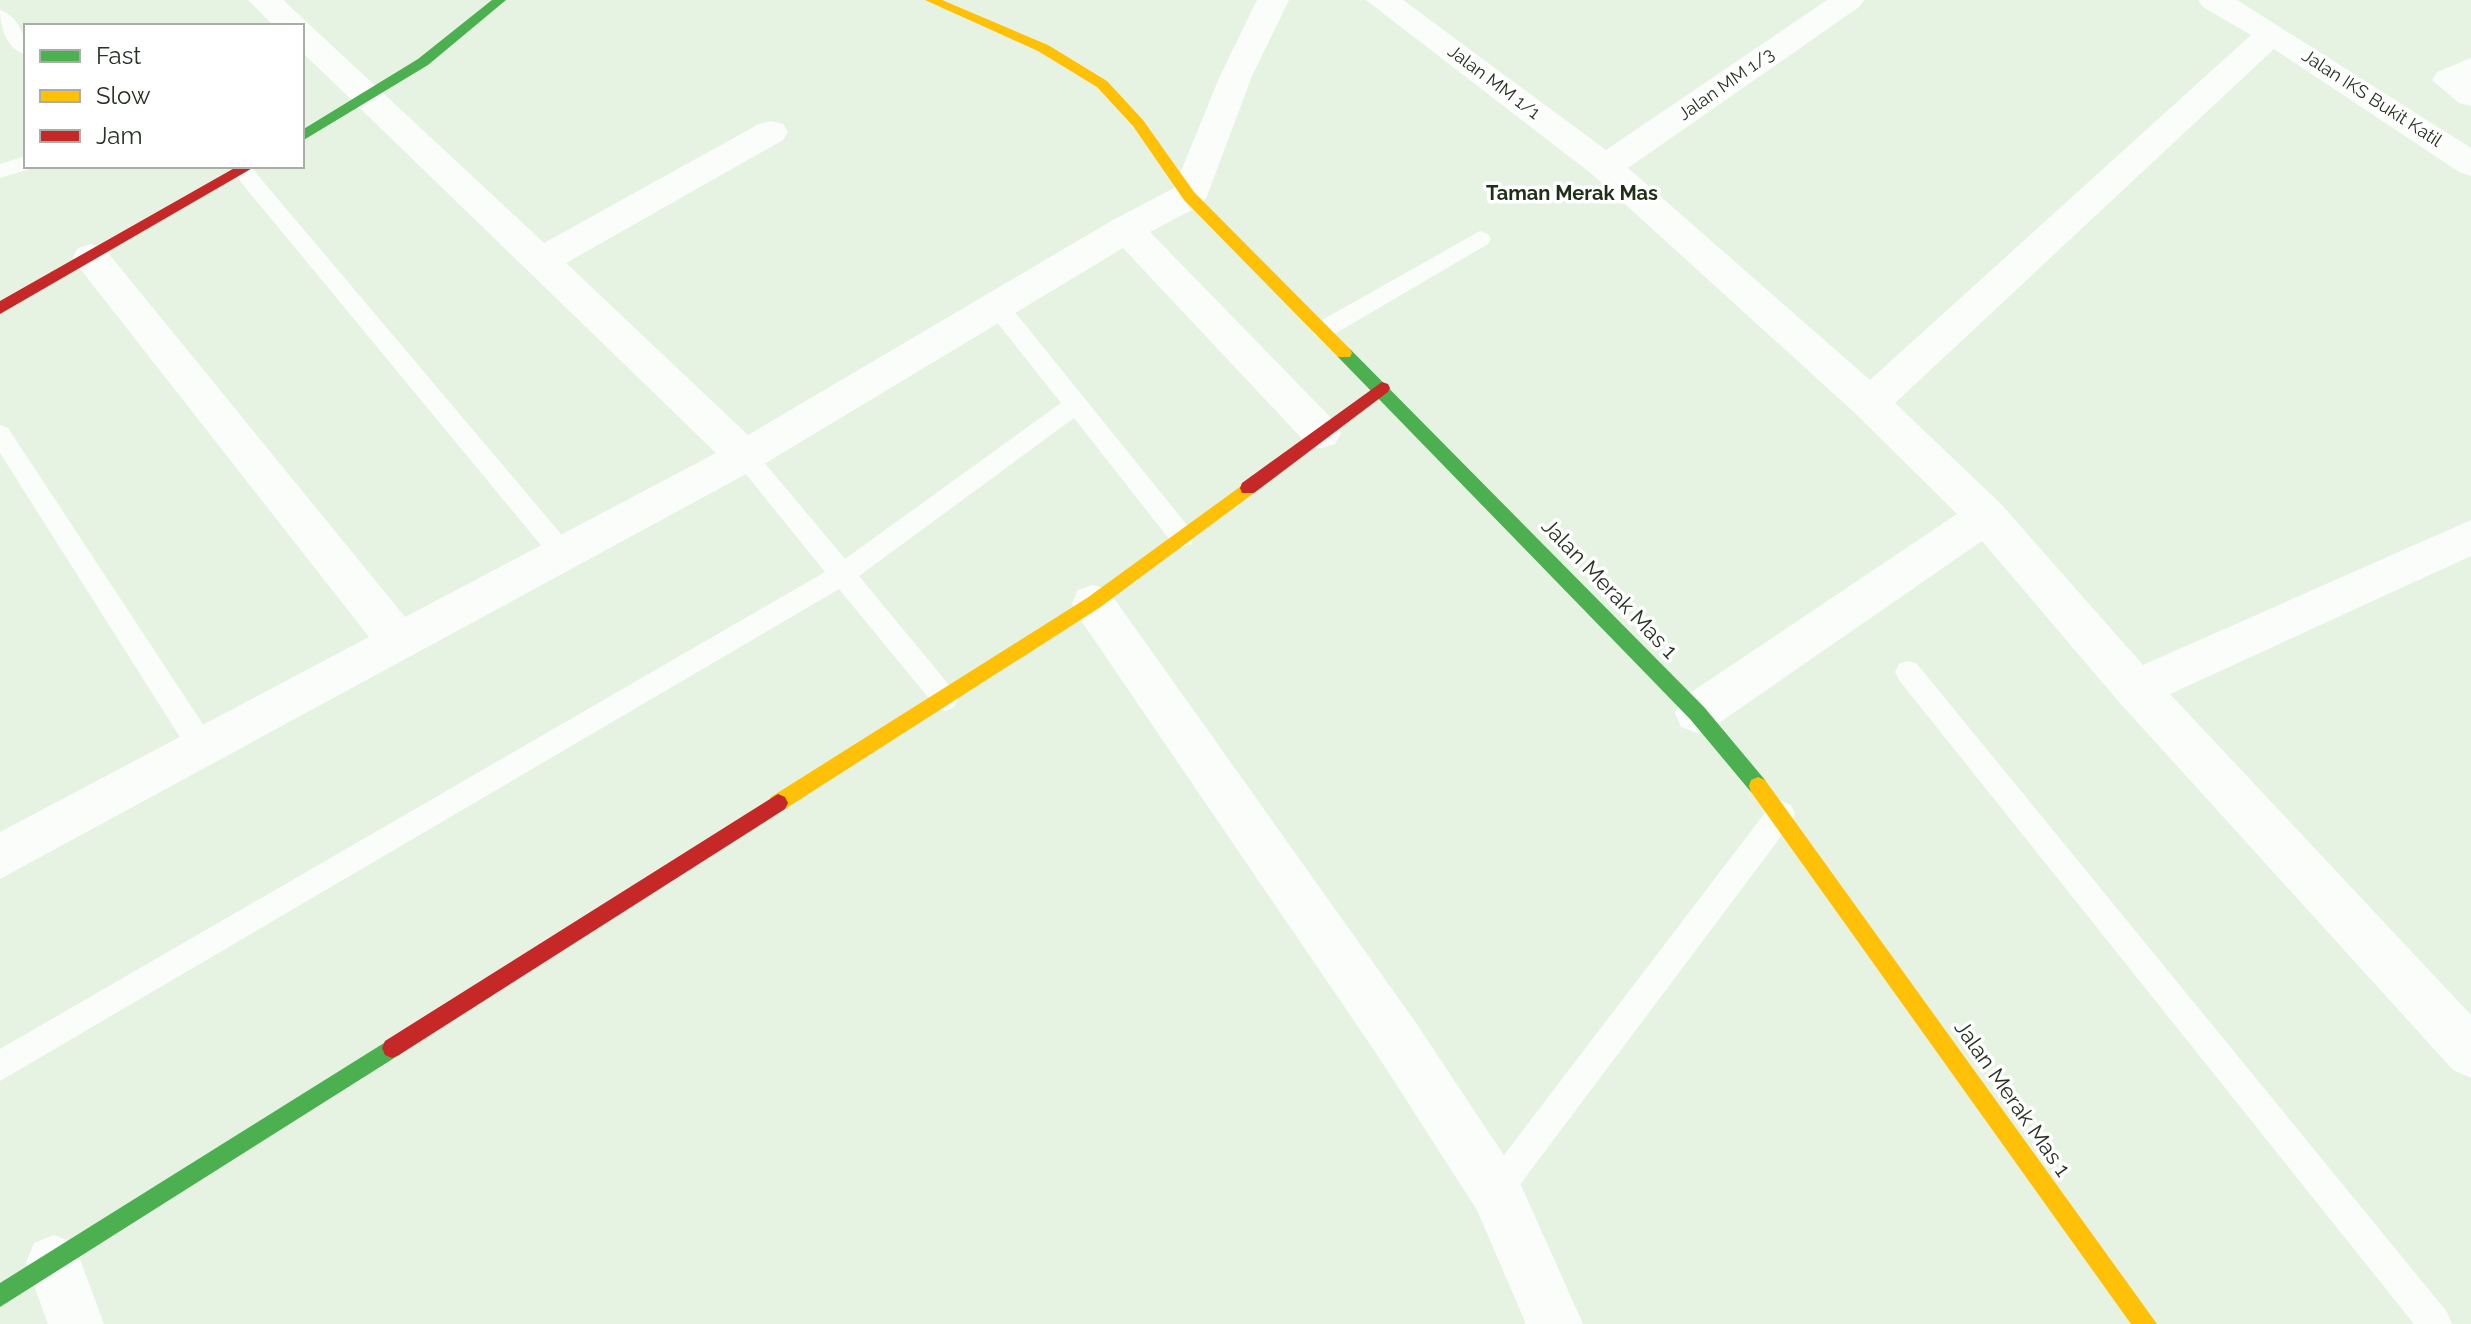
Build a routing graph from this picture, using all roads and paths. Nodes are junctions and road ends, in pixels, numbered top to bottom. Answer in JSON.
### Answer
{"nodes":[{"id":1,"x":264,"y":0,"type":"edge"},
{"id":2,"x":500,"y":0,"type":"edge"},
{"id":3,"x":931,"y":0,"type":"edge"},
{"id":4,"x":1273,"y":0,"type":"edge"},
{"id":5,"x":1848,"y":0,"type":"edge"},
{"id":6,"x":2214,"y":0,"type":"edge"},
{"id":7,"x":1388,"y":2,"type":"edge"},
{"id":8,"x":0,"y":16,"type":"edge"},
{"id":9,"x":291,"y":24,"type":"edge"},
{"id":10,"x":2272,"y":33,"type":"junction"},
{"id":11,"x":304,"y":36,"type":"edge"},
{"id":12,"x":24,"y":46,"type":"edge"},
{"id":13,"x":2471,"y":69,"type":"edge"},
{"id":14,"x":2471,"y":95,"type":"edge"},
{"id":15,"x":370,"y":97,"type":"junction"},
{"id":16,"x":771,"y":132,"type":"dead end"},
{"id":17,"x":304,"y":135,"type":"edge"},
{"id":18,"x":24,"y":164,"type":"edge"},
{"id":19,"x":2471,"y":164,"type":"edge"},
{"id":20,"x":1605,"y":167,"type":"junction"},
{"id":21,"x":246,"y":168,"type":"edge"},
{"id":22,"x":0,"y":171,"type":"edge"},
{"id":23,"x":1189,"y":196,"type":"junction"},
{"id":24,"x":1126,"y":229,"type":"junction"},
{"id":25,"x":1480,"y":239,"type":"dead end"},
{"id":26,"x":91,"y":257,"type":"junction"},
{"id":27,"x":541,"y":261,"type":"junction"},
{"id":28,"x":997,"y":306,"type":"junction"},
{"id":29,"x":0,"y":308,"type":"edge"},
{"id":30,"x":1323,"y":330,"type":"junction"},
{"id":31,"x":1382,"y":388,"type":"junction"},
{"id":32,"x":1870,"y":403,"type":"junction"},
{"id":33,"x":1076,"y":404,"type":"junction"},
{"id":34,"x":1321,"y":433,"type":"junction"},
{"id":35,"x":0,"y":434,"type":"edge"},
{"id":36,"x":745,"y":456,"type":"junction"},
{"id":37,"x":1986,"y":516,"type":"junction"},
{"id":38,"x":1182,"y":537,"type":"junction"},
{"id":39,"x":2471,"y":537,"type":"edge"},
{"id":40,"x":563,"y":554,"type":"junction"},
{"id":41,"x":843,"y":574,"type":"junction"},
{"id":42,"x":1093,"y":603,"type":"junction"},
{"id":43,"x":399,"y":642,"type":"junction"},
{"id":44,"x":1908,"y":672,"type":"dead end"},
{"id":45,"x":2136,"y":689,"type":"junction"},
{"id":46,"x":945,"y":699,"type":"junction"},
{"id":47,"x":1697,"y":713,"type":"junction"},
{"id":48,"x":202,"y":747,"type":"junction"},
{"id":49,"x":1781,"y":814,"type":"junction"},
{"id":50,"x":0,"y":857,"type":"edge"},
{"id":51,"x":2471,"y":1052,"type":"edge"},
{"id":52,"x":0,"y":1066,"type":"edge"},
{"id":53,"x":1496,"y":1191,"type":"junction"},
{"id":54,"x":54,"y":1263,"type":"junction"},
{"id":55,"x":0,"y":1296,"type":"edge"},
{"id":56,"x":76,"y":1324,"type":"edge"},
{"id":57,"x":1555,"y":1324,"type":"edge"},
{"id":58,"x":2145,"y":1324,"type":"edge"},
{"id":59,"x":2435,"y":1324,"type":"edge"}],
"edges":[{"from":1,"to":9,"type":"street"},
{"from":2,"to":15,"type":"street"},
{"from":3,"to":23,"type":"street","name":"Jalan Merak Mas 1"},
{"from":4,"to":23,"type":"street"},
{"from":5,"to":20,"type":"street","name":"Jalan MM 1/3"},
{"from":6,"to":10,"type":"street","name":"Jalan IKS Bukit Katil"},
{"from":7,"to":20,"type":"street","name":"Jalan MM 1/1"},
{"from":8,"to":12,"type":"lane"},
{"from":10,"to":19,"type":"street","name":"Jalan IKS Bukit Katil"},
{"from":10,"to":32,"type":"street"},
{"from":11,"to":15,"type":"street"},
{"from":13,"to":14,"type":"street"},
{"from":15,"to":17,"type":"street"},
{"from":15,"to":27,"type":"street"},
{"from":16,"to":27,"type":"street"},
{"from":18,"to":22,"type":"lane"},
{"from":20,"to":32,"type":"street","name":"Jalan MM 1/1"},
{"from":21,"to":26,"type":"street"},
{"from":21,"to":40,"type":"lane"},
{"from":23,"to":24,"type":"street"},
{"from":23,"to":30,"type":"street","name":"Jalan Merak Mas 1"},
{"from":24,"to":28,"type":"street"},
{"from":24,"to":34,"type":"street"},
{"from":25,"to":30,"type":"lane"},
{"from":26,"to":29,"type":"street"},
{"from":26,"to":43,"type":"street"},
{"from":27,"to":36,"type":"street"},
{"from":28,"to":33,"type":"lane"},
{"from":28,"to":36,"type":"street"},
{"from":30,"to":31,"type":"street","name":"Jalan Merak Mas 1"},
{"from":31,"to":34,"type":"street"},
{"from":31,"to":47,"type":"street","name":"Jalan Merak Mas 1"},
{"from":32,"to":37,"type":"street","name":"Jalan MM 1/1"},
{"from":33,"to":38,"type":"lane"},
{"from":33,"to":41,"type":"lane"},
{"from":34,"to":38,"type":"street"},
{"from":35,"to":48,"type":"lane"},
{"from":36,"to":40,"type":"street"},
{"from":36,"to":41,"type":"lane"},
{"from":37,"to":45,"type":"street","name":"Jalan MM 1/1"},
{"from":37,"to":47,"type":"street"},
{"from":38,"to":42,"type":"street"},
{"from":39,"to":45,"type":"street"},
{"from":40,"to":43,"type":"street"},
{"from":41,"to":46,"type":"lane"},
{"from":41,"to":52,"type":"lane"},
{"from":42,"to":46,"type":"street"},
{"from":42,"to":53,"type":"street"},
{"from":43,"to":48,"type":"street"},
{"from":44,"to":59,"type":"lane"},
{"from":45,"to":51,"type":"street","name":"Jalan MM 1/1"},
{"from":46,"to":54,"type":"street"},
{"from":47,"to":49,"type":"street","name":"Jalan Merak Mas 1"},
{"from":48,"to":50,"type":"street"},
{"from":49,"to":53,"type":"lane"},
{"from":49,"to":58,"type":"street","name":"Jalan Merak Mas 1"},
{"from":53,"to":57,"type":"street"},
{"from":54,"to":55,"type":"street"},
{"from":54,"to":56,"type":"street"}]}
